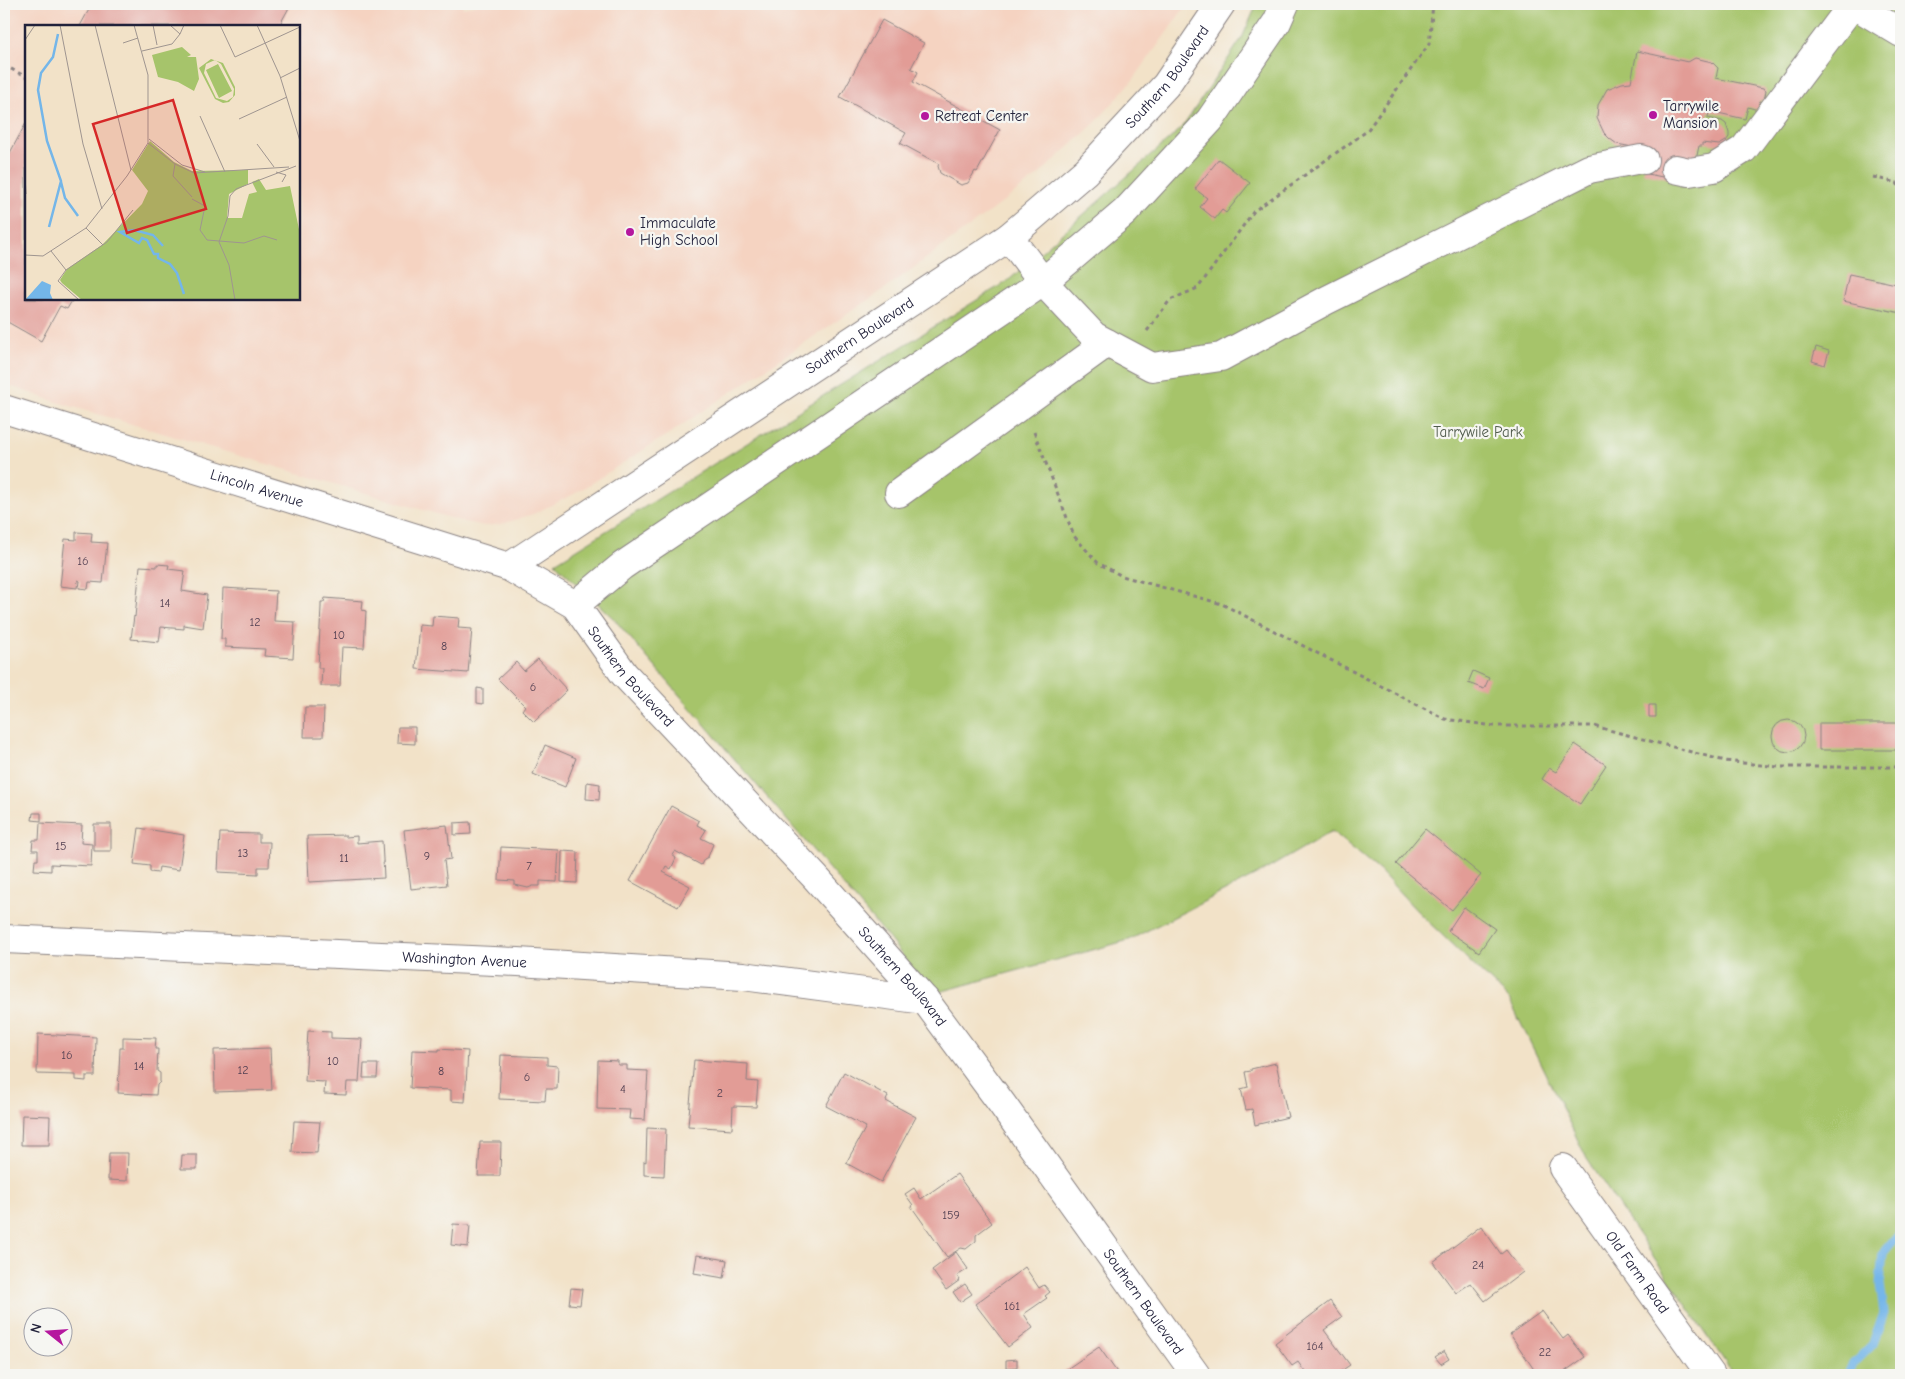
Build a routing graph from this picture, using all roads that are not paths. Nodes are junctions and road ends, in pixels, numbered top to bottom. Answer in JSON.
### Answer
{"nodes":[{"id":1,"x":1221,"y":4,"type":"edge"},
{"id":2,"x":1286,"y":4,"type":"edge"},
{"id":3,"x":1901,"y":33,"type":"edge"},
{"id":4,"x":1644,"y":160,"type":"dead end"},
{"id":5,"x":1675,"y":169,"type":"dead end"},
{"id":6,"x":1009,"y":237,"type":"junction"},
{"id":7,"x":1042,"y":282,"type":"junction"},
{"id":8,"x":1118,"y":349,"type":"junction"},
{"id":9,"x":4,"y":409,"type":"edge"},
{"id":10,"x":899,"y":493,"type":"dead end"},
{"id":11,"x":510,"y":567,"type":"junction"},
{"id":12,"x":575,"y":605,"type":"junction"},
{"id":13,"x":4,"y":940,"type":"edge"},
{"id":14,"x":924,"y":1000,"type":"junction"},
{"id":15,"x":1563,"y":1168,"type":"dead end"},
{"id":16,"x":1196,"y":1375,"type":"edge"},
{"id":17,"x":1711,"y":1375,"type":"edge"}],
"edges":[{"from":1,"to":6,"type":"street","name":"Southern Boulevard"},
{"from":2,"to":7,"type":"street"},
{"from":3,"to":5,"type":"street"},
{"from":4,"to":8,"type":"street"},
{"from":6,"to":7,"type":"street"},
{"from":6,"to":11,"type":"street","name":"Southern Boulevard"},
{"from":7,"to":8,"type":"street"},
{"from":7,"to":12,"type":"street"},
{"from":8,"to":10,"type":"street"},
{"from":9,"to":11,"type":"street","name":"Lincoln Avenue"},
{"from":11,"to":12,"type":"street","name":"Southern Boulevard"},
{"from":12,"to":14,"type":"street","name":"Southern Boulevard"},
{"from":13,"to":14,"type":"street","name":"Washington Avenue"},
{"from":14,"to":16,"type":"street","name":"Southern Boulevard"},
{"from":15,"to":17,"type":"street","name":"Old Farm Road"}]}
